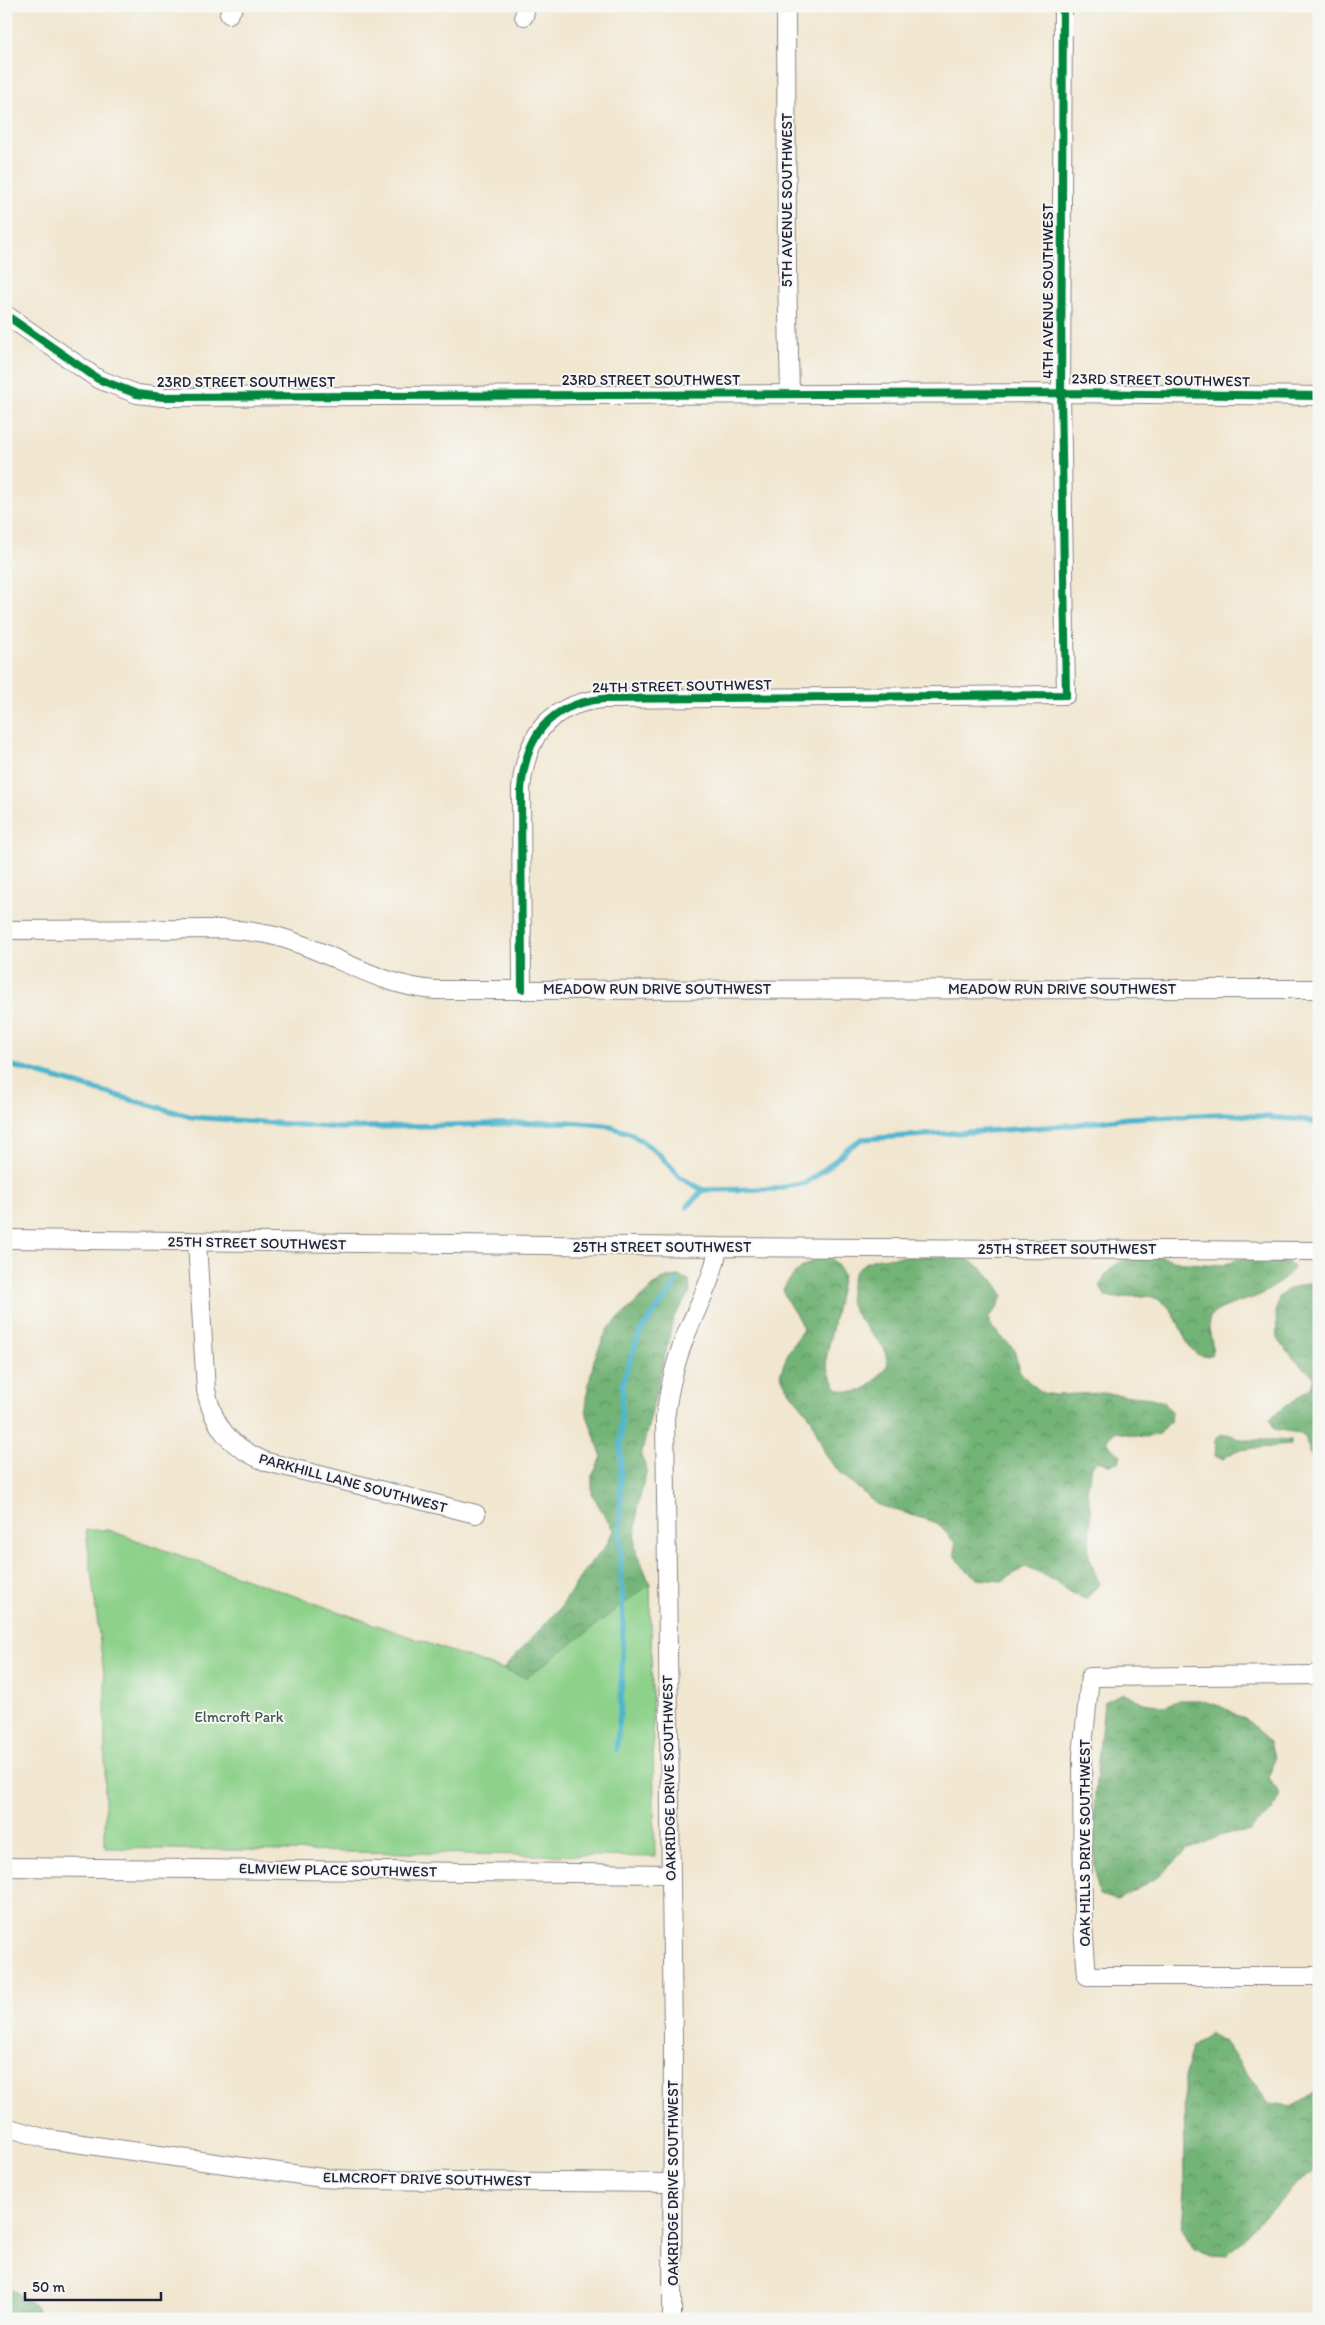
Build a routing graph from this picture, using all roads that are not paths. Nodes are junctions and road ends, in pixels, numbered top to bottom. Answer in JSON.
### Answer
{"nodes":[{"id":1,"x":786,"y":6,"type":"edge"},
{"id":2,"x":1063,"y":6,"type":"edge"},
{"id":3,"x":6,"y":315,"type":"edge"},
{"id":4,"x":790,"y":393,"type":"junction"},
{"id":5,"x":1061,"y":393,"type":"junction"},
{"id":6,"x":1319,"y":396,"type":"edge"},
{"id":7,"x":1066,"y":696,"type":"joint"},
{"id":8,"x":6,"y":930,"type":"edge"},
{"id":9,"x":522,"y":988,"type":"junction"},
{"id":10,"x":1319,"y":990,"type":"edge"},
{"id":11,"x":6,"y":1239,"type":"edge"},
{"id":12,"x":197,"y":1242,"type":"junction"},
{"id":13,"x":718,"y":1247,"type":"junction"},
{"id":14,"x":1319,"y":1251,"type":"edge"},
{"id":15,"x":476,"y":1514,"type":"dead end"},
{"id":16,"x":1319,"y":1675,"type":"edge"},
{"id":17,"x":6,"y":1866,"type":"edge"},
{"id":18,"x":670,"y":1874,"type":"junction"},
{"id":19,"x":1319,"y":1976,"type":"edge"},
{"id":20,"x":6,"y":2127,"type":"edge"},
{"id":21,"x":673,"y":2183,"type":"junction"},
{"id":22,"x":672,"y":2319,"type":"edge"}],
"edges":[{"from":1,"to":4,"type":"street","name":"5TH AVENUE SOUTHWEST"},
{"from":2,"to":5,"type":"street","name":"4TH AVENUE SOUTHWEST"},
{"from":3,"to":4,"type":"street","name":"23RD STREET SOUTHWEST"},
{"from":4,"to":5,"type":"street","name":"23RD STREET SOUTHWEST"},
{"from":5,"to":6,"type":"street","name":"23RD STREET SOUTHWEST"},
{"from":5,"to":7,"type":"street","name":"4TH AVENUE SOUTHWEST"},
{"from":7,"to":9,"type":"street","name":"24TH STREET SOUTHWEST"},
{"from":8,"to":9,"type":"street","name":"MEADOW RUN DRIVE SOUTHWEST"},
{"from":9,"to":10,"type":"street","name":"MEADOW RUN DRIVE SOUTHWEST"},
{"from":11,"to":12,"type":"street","name":"25TH STREET SOUTHWEST"},
{"from":12,"to":13,"type":"street","name":"25TH STREET SOUTHWEST"},
{"from":12,"to":15,"type":"street","name":"PARKHILL LANE SOUTHWEST"},
{"from":13,"to":14,"type":"street","name":"25TH STREET SOUTHWEST"},
{"from":13,"to":18,"type":"street","name":"OAKRIDGE DRIVE SOUTHWEST"},
{"from":16,"to":19,"type":"street","name":"OAK HILLS DRIVE SOUTHWEST"},
{"from":17,"to":18,"type":"street","name":"ELMVIEW PLACE SOUTHWEST"},
{"from":18,"to":21,"type":"street","name":"OAKRIDGE DRIVE SOUTHWEST"},
{"from":20,"to":21,"type":"street","name":"ELMCROFT DRIVE SOUTHWEST"},
{"from":21,"to":22,"type":"street","name":"OAKRIDGE DRIVE SOUTHWEST"}]}
